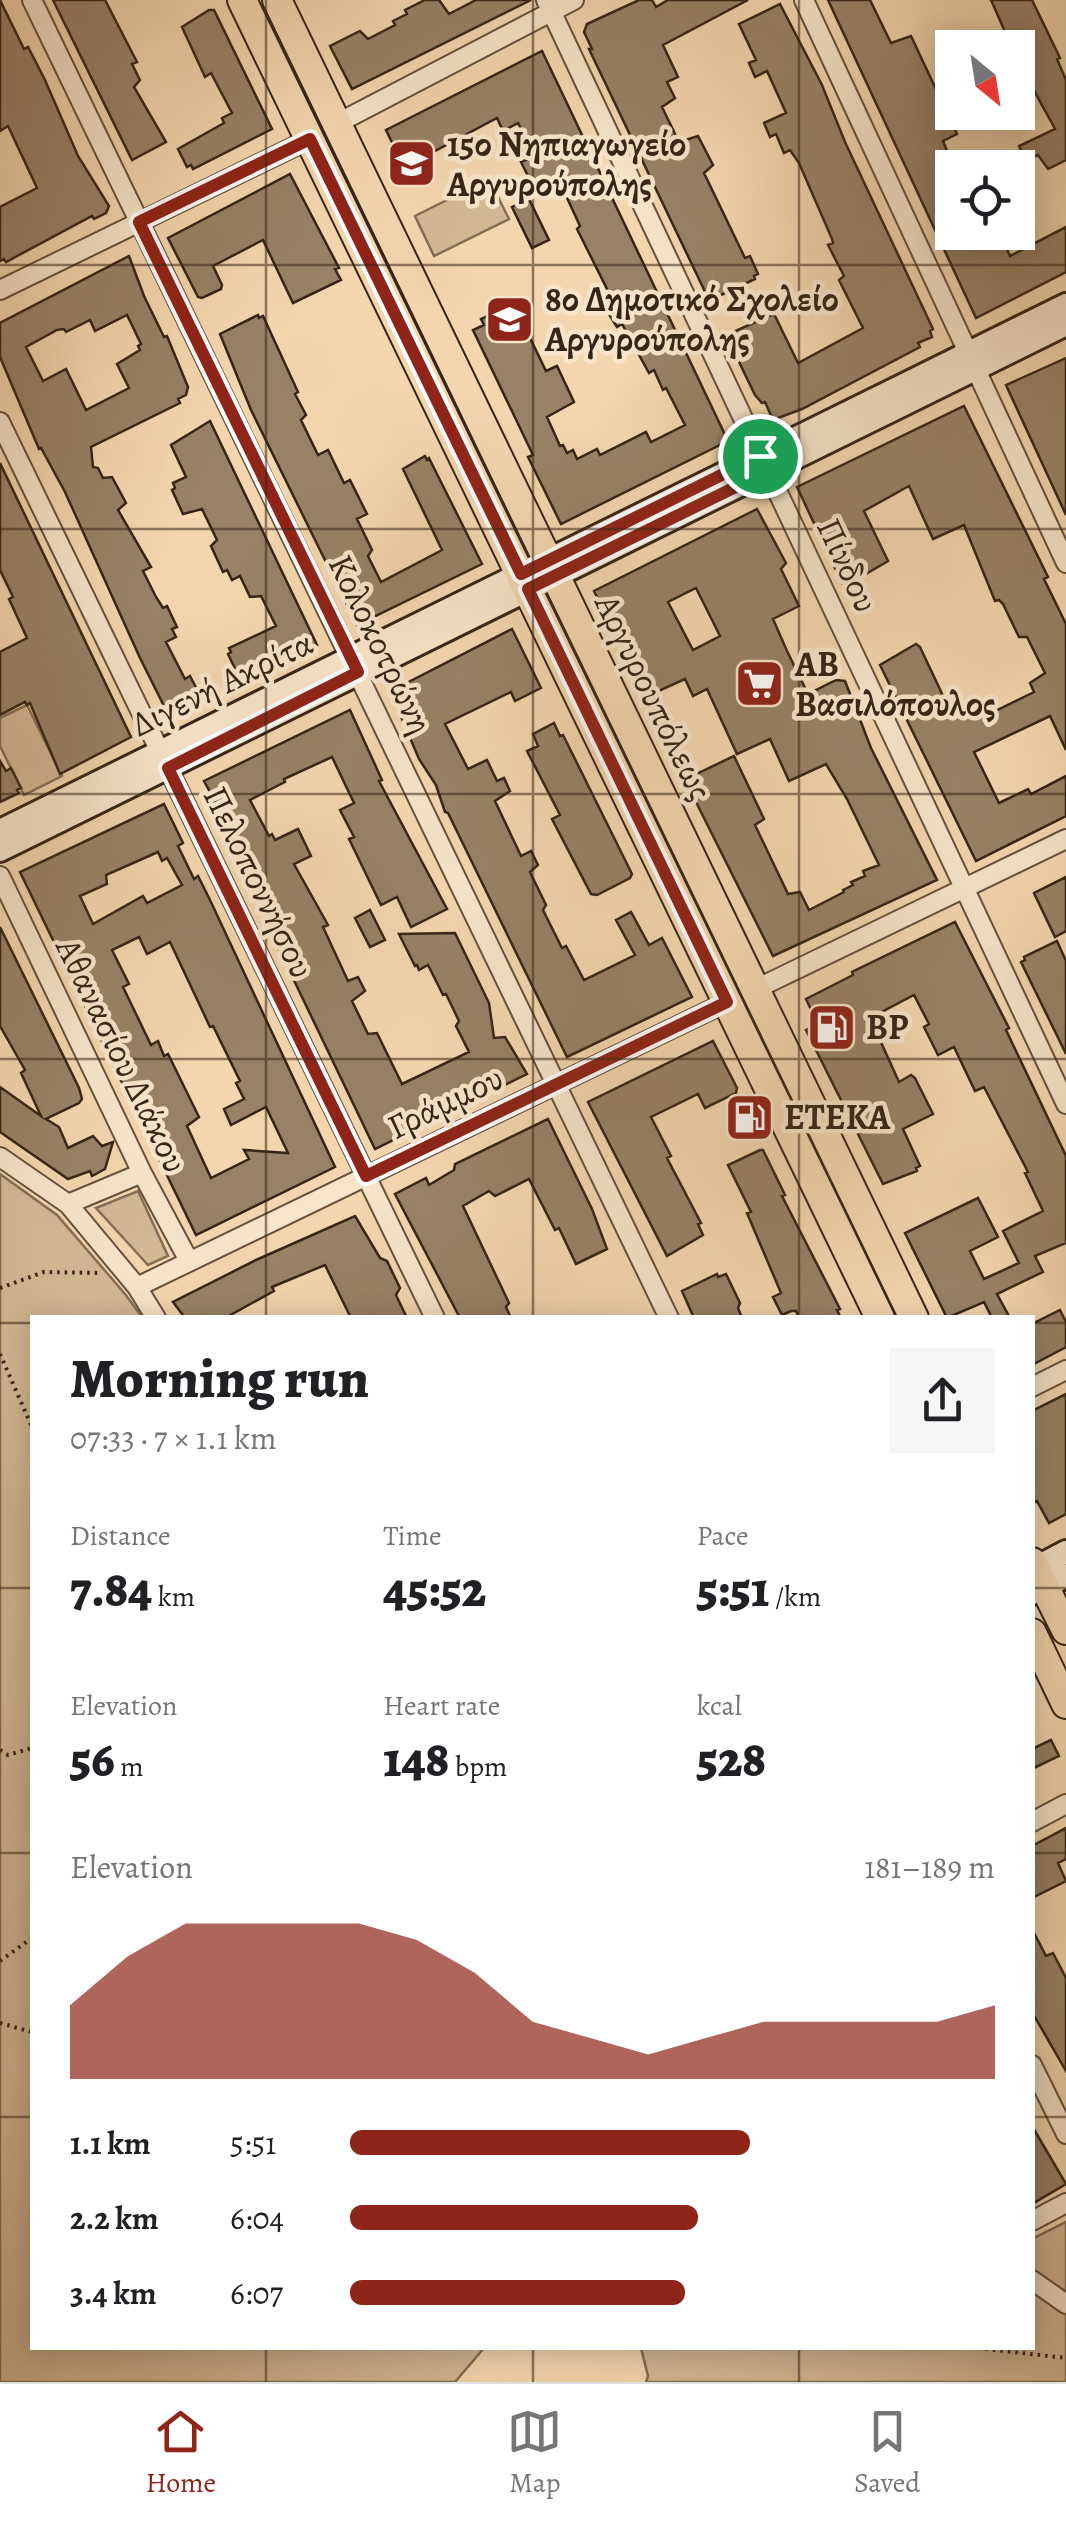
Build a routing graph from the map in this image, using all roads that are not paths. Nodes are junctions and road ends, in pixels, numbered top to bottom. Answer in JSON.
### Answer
{"nodes":[{"id":1,"x":32,"y":0,"type":"edge"},
{"id":2,"x":242,"y":0,"type":"edge"},
{"id":3,"x":277,"y":0,"type":"edge"},
{"id":4,"x":574,"y":0,"type":"edge"},
{"id":5,"x":804,"y":0,"type":"edge"},
{"id":6,"x":548,"y":6,"type":"edge"},
{"id":7,"x":336,"y":124,"type":"junction"},
{"id":8,"x":310,"y":139,"type":"junction"},
{"id":9,"x":139,"y":222,"type":"junction"},
{"id":10,"x":0,"y":290,"type":"edge"},
{"id":11,"x":1066,"y":305,"type":"edge"},
{"id":12,"x":1066,"y":324,"type":"edge"},
{"id":13,"x":971,"y":361,"type":"junction"},
{"id":14,"x":0,"y":422,"type":"edge"},
{"id":15,"x":764,"y":464,"type":"junction"},
{"id":16,"x":1066,"y":563,"type":"edge"},
{"id":17,"x":538,"y":575,"type":"junction"},
{"id":18,"x":355,"y":665,"type":"junction"},
{"id":19,"x":164,"y":760,"type":"junction"},
{"id":20,"x":0,"y":832,"type":"edge"},
{"id":21,"x":1066,"y":840,"type":"edge"},
{"id":22,"x":0,"y":850,"type":"edge"},
{"id":23,"x":0,"y":876,"type":"edge"},
{"id":24,"x":964,"y":888,"type":"junction"},
{"id":25,"x":756,"y":989,"type":"junction"},
{"id":26,"x":727,"y":1002,"type":"junction"},
{"id":27,"x":558,"y":1083,"type":"junction"},
{"id":28,"x":1066,"y":1104,"type":"edge"},
{"id":29,"x":0,"y":1157,"type":"edge"},
{"id":30,"x":142,"y":1173,"type":"junction"},
{"id":31,"x":366,"y":1176,"type":"junction"},
{"id":32,"x":68,"y":1204,"type":"junction"},
{"id":33,"x":189,"y":1260,"type":"junction"},
{"id":34,"x":136,"y":1287,"type":"junction"},
{"id":35,"x":154,"y":1315,"type":"edge"},
{"id":36,"x":433,"y":1315,"type":"edge"},
{"id":37,"x":668,"y":1315,"type":"edge"},
{"id":38,"x":879,"y":1315,"type":"edge"},
{"id":39,"x":913,"y":1315,"type":"edge"},
{"id":40,"x":1066,"y":1370,"type":"edge"},
{"id":41,"x":1035,"y":1386,"type":"edge"},
{"id":42,"x":1066,"y":1552,"type":"edge"},
{"id":43,"x":1041,"y":1576,"type":"edge"},
{"id":44,"x":1066,"y":1630,"type":"edge"},
{"id":45,"x":1035,"y":1640,"type":"edge"},
{"id":46,"x":1066,"y":1704,"type":"edge"},
{"id":47,"x":1066,"y":1804,"type":"edge"},
{"id":48,"x":1035,"y":1820,"type":"edge"},
{"id":49,"x":1035,"y":2071,"type":"edge"},
{"id":50,"x":1066,"y":2134,"type":"edge"},
{"id":51,"x":1066,"y":2203,"type":"edge"},
{"id":52,"x":1035,"y":2219,"type":"edge"},
{"id":53,"x":1035,"y":2282,"type":"edge"},
{"id":54,"x":1066,"y":2304,"type":"edge"}],
"edges":[{"from":1,"to":9,"type":"street","name":"Κολοκοτρώνη"},
{"from":2,"to":8,"type":"main road","name":"Αργυρουπόλεως"},
{"from":3,"to":7,"type":"main road","name":"Αργυρουπόλεως"},
{"from":4,"to":6,"type":"street"},
{"from":5,"to":13,"type":"street"},
{"from":6,"to":7,"type":"street"},
{"from":6,"to":15,"type":"street","name":"Πίνδου"},
{"from":7,"to":17,"type":"main road","name":"Αργυρουπόλεως"},
{"from":8,"to":9,"type":"street"},
{"from":8,"to":17,"type":"main road","name":"Αργυρουπόλεως"},
{"from":9,"to":10,"type":"street"},
{"from":9,"to":18,"type":"street","name":"Κολοκοτρώνη"},
{"from":11,"to":13,"type":"street","name":"Διγενή Ακρίτα"},
{"from":12,"to":13,"type":"street","name":"Διγενή Ακρίτα"},
{"from":13,"to":15,"type":"street","name":"Διγενή Ακρίτα"},
{"from":13,"to":16,"type":"street"},
{"from":14,"to":19,"type":"street","name":"Πελοποννήσου"},
{"from":15,"to":17,"type":"street","name":"Διγενή Ακρίτα"},
{"from":15,"to":24,"type":"street","name":"Πίνδου"},
{"from":17,"to":18,"type":"street","name":"Διγενή Ακρίτα"},
{"from":17,"to":25,"type":"main road","name":"Αργυρουπόλεως"},
{"from":17,"to":26,"type":"main road","name":"Αργυρουπόλεως"},
{"from":18,"to":19,"type":"street","name":"Διγενή Ακρίτα"},
{"from":18,"to":27,"type":"street","name":"Κολοκοτρώνη"},
{"from":19,"to":20,"type":"street","name":"Διγενή Ακρίτα"},
{"from":19,"to":22,"type":"street","name":"Διγενή Ακρίτα"},
{"from":19,"to":31,"type":"street","name":"Πελοποννήσου"},
{"from":21,"to":24,"type":"street"},
{"from":23,"to":30,"type":"street","name":"Αθανασίου Διάκου"},
{"from":24,"to":25,"type":"street"},
{"from":24,"to":28,"type":"street","name":"Πίνδου"},
{"from":25,"to":39,"type":"main road","name":"Αργυρουπόλεως"},
{"from":26,"to":27,"type":"street","name":"Γράμμου"},
{"from":26,"to":38,"type":"main road","name":"Αργυρουπόλεως"},
{"from":27,"to":31,"type":"street","name":"Γράμμου"},
{"from":27,"to":37,"type":"street","name":"Κολοκοτρώνη"},
{"from":29,"to":32,"type":"street"},
{"from":30,"to":32,"type":"street"},
{"from":30,"to":33,"type":"street","name":"Αθανασίου Διάκου"},
{"from":31,"to":33,"type":"street","name":"Γράμμου"},
{"from":31,"to":36,"type":"street","name":"Πελοποννήσου"},
{"from":32,"to":34,"type":"street"},
{"from":33,"to":34,"type":"street","name":"Γράμμου"},
{"from":34,"to":35,"type":"street"},
{"from":40,"to":41,"type":"street"},
{"from":42,"to":43,"type":"street"},
{"from":43,"to":44,"type":"main road"},
{"from":45,"to":46,"type":"main road"},
{"from":47,"to":48,"type":"street"},
{"from":49,"to":50,"type":"street"},
{"from":51,"to":52,"type":"street"},
{"from":53,"to":54,"type":"street"}]}
